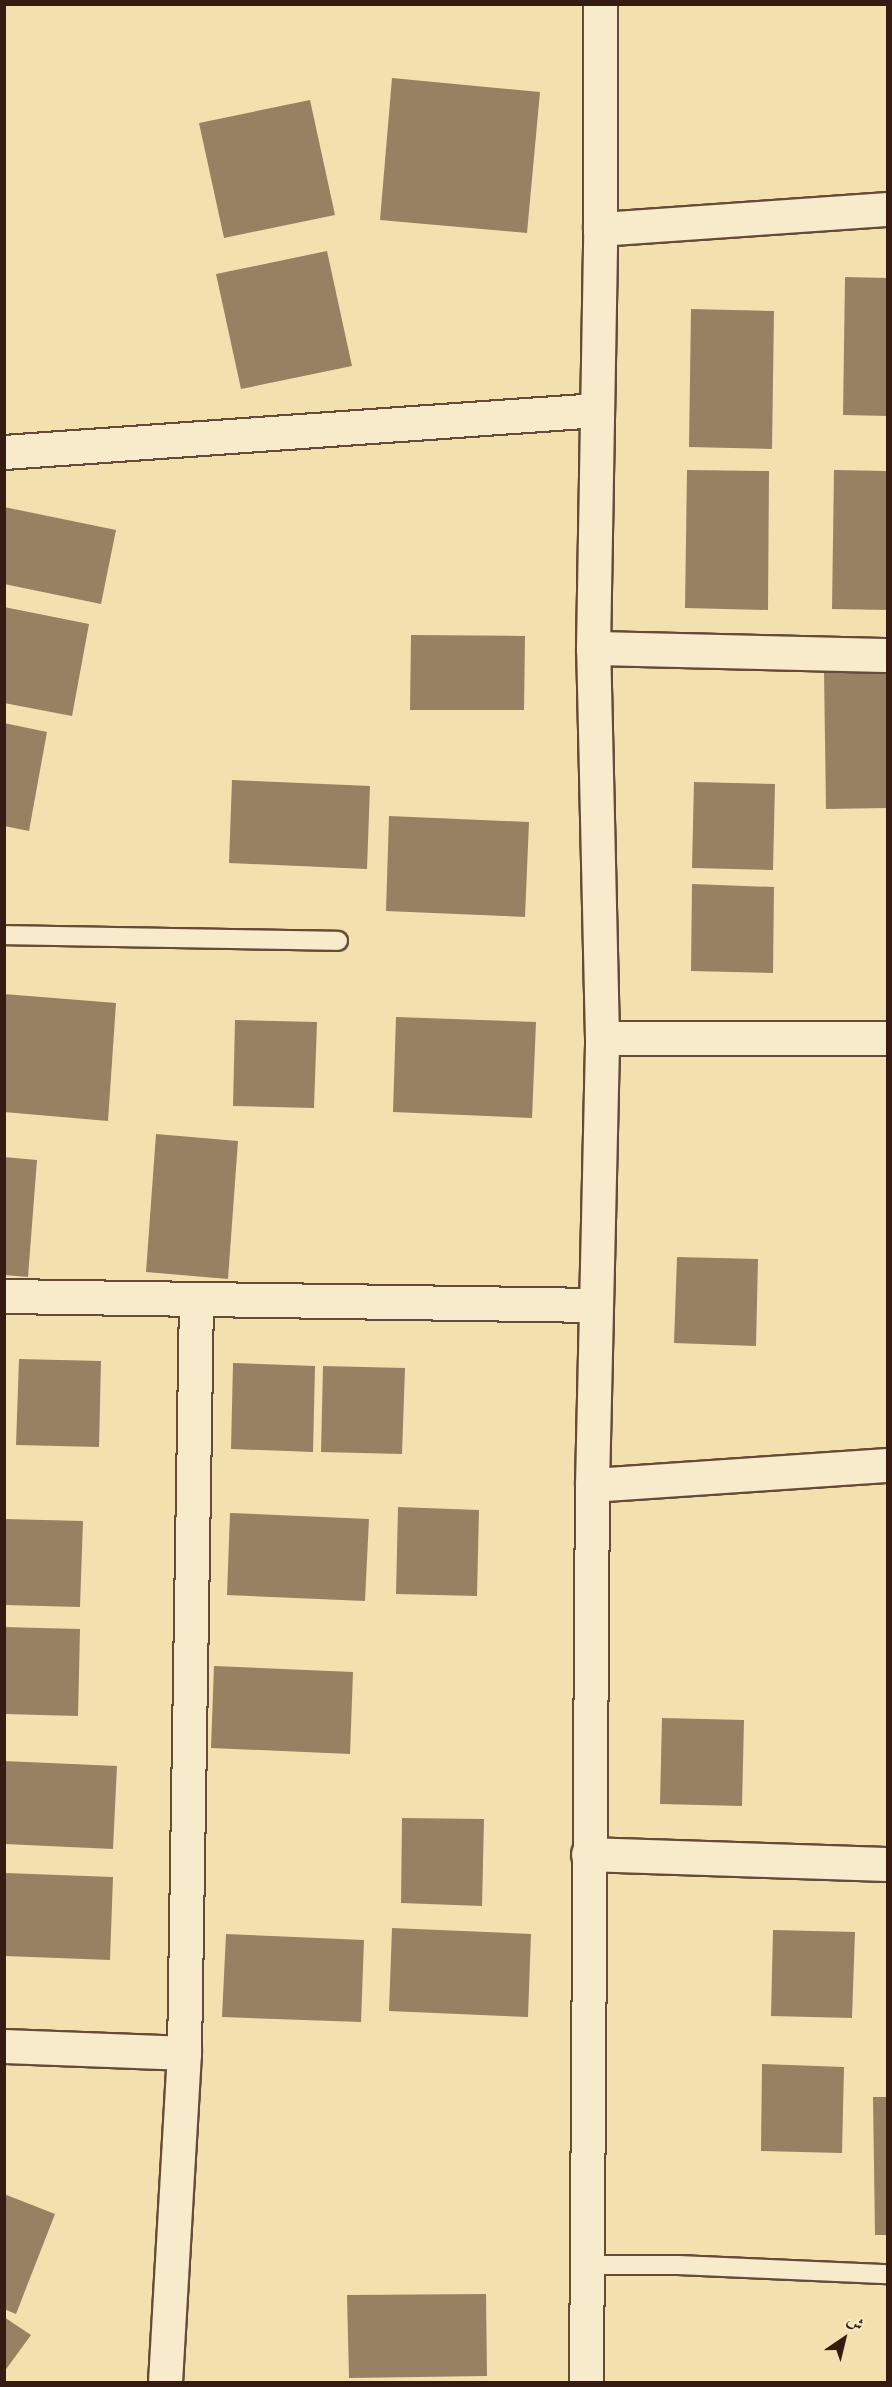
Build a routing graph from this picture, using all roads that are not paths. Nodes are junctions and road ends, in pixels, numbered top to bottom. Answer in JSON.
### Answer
{"nodes":[{"id":1,"x":600,"y":4,"type":"edge"},
{"id":2,"x":888,"y":209,"type":"edge"},
{"id":3,"x":600,"y":229,"type":"junction"},
{"id":4,"x":597,"y":410,"type":"junction"},
{"id":5,"x":4,"y":452,"type":"edge"},
{"id":6,"x":593,"y":648,"type":"junction"},
{"id":7,"x":888,"y":655,"type":"edge"},
{"id":8,"x":4,"y":935,"type":"edge"},
{"id":9,"x":338,"y":941,"type":"dead end"},
{"id":10,"x":602,"y":1038,"type":"junction"},
{"id":11,"x":888,"y":1038,"type":"edge"},
{"id":12,"x":4,"y":1296,"type":"edge"},
{"id":13,"x":196,"y":1299,"type":"junction"},
{"id":14,"x":595,"y":1305,"type":"junction"},
{"id":15,"x":888,"y":1465,"type":"edge"},
{"id":16,"x":592,"y":1485,"type":"junction"},
{"id":17,"x":588,"y":1854,"type":"junction"},
{"id":18,"x":888,"y":1864,"type":"edge"},
{"id":19,"x":4,"y":2046,"type":"edge"},
{"id":20,"x":184,"y":2053,"type":"junction"},
{"id":21,"x":587,"y":2265,"type":"junction"},
{"id":22,"x":888,"y":2274,"type":"edge"},
{"id":23,"x":165,"y":2382,"type":"edge"},
{"id":24,"x":586,"y":2382,"type":"edge"}],
"edges":[{"from":1,"to":3,"type":"street"},
{"from":2,"to":3,"type":"street"},
{"from":3,"to":4,"type":"street"},
{"from":4,"to":5,"type":"street"},
{"from":4,"to":6,"type":"street"},
{"from":6,"to":7,"type":"street"},
{"from":6,"to":10,"type":"street"},
{"from":8,"to":9,"type":"lane"},
{"from":10,"to":11,"type":"street"},
{"from":10,"to":14,"type":"street"},
{"from":12,"to":13,"type":"street"},
{"from":13,"to":14,"type":"street"},
{"from":13,"to":20,"type":"street"},
{"from":14,"to":16,"type":"street"},
{"from":15,"to":16,"type":"street"},
{"from":16,"to":17,"type":"street"},
{"from":17,"to":18,"type":"street"},
{"from":17,"to":21,"type":"street"},
{"from":19,"to":20,"type":"street"},
{"from":20,"to":23,"type":"street"},
{"from":21,"to":22,"type":"lane"},
{"from":21,"to":24,"type":"street"}]}
